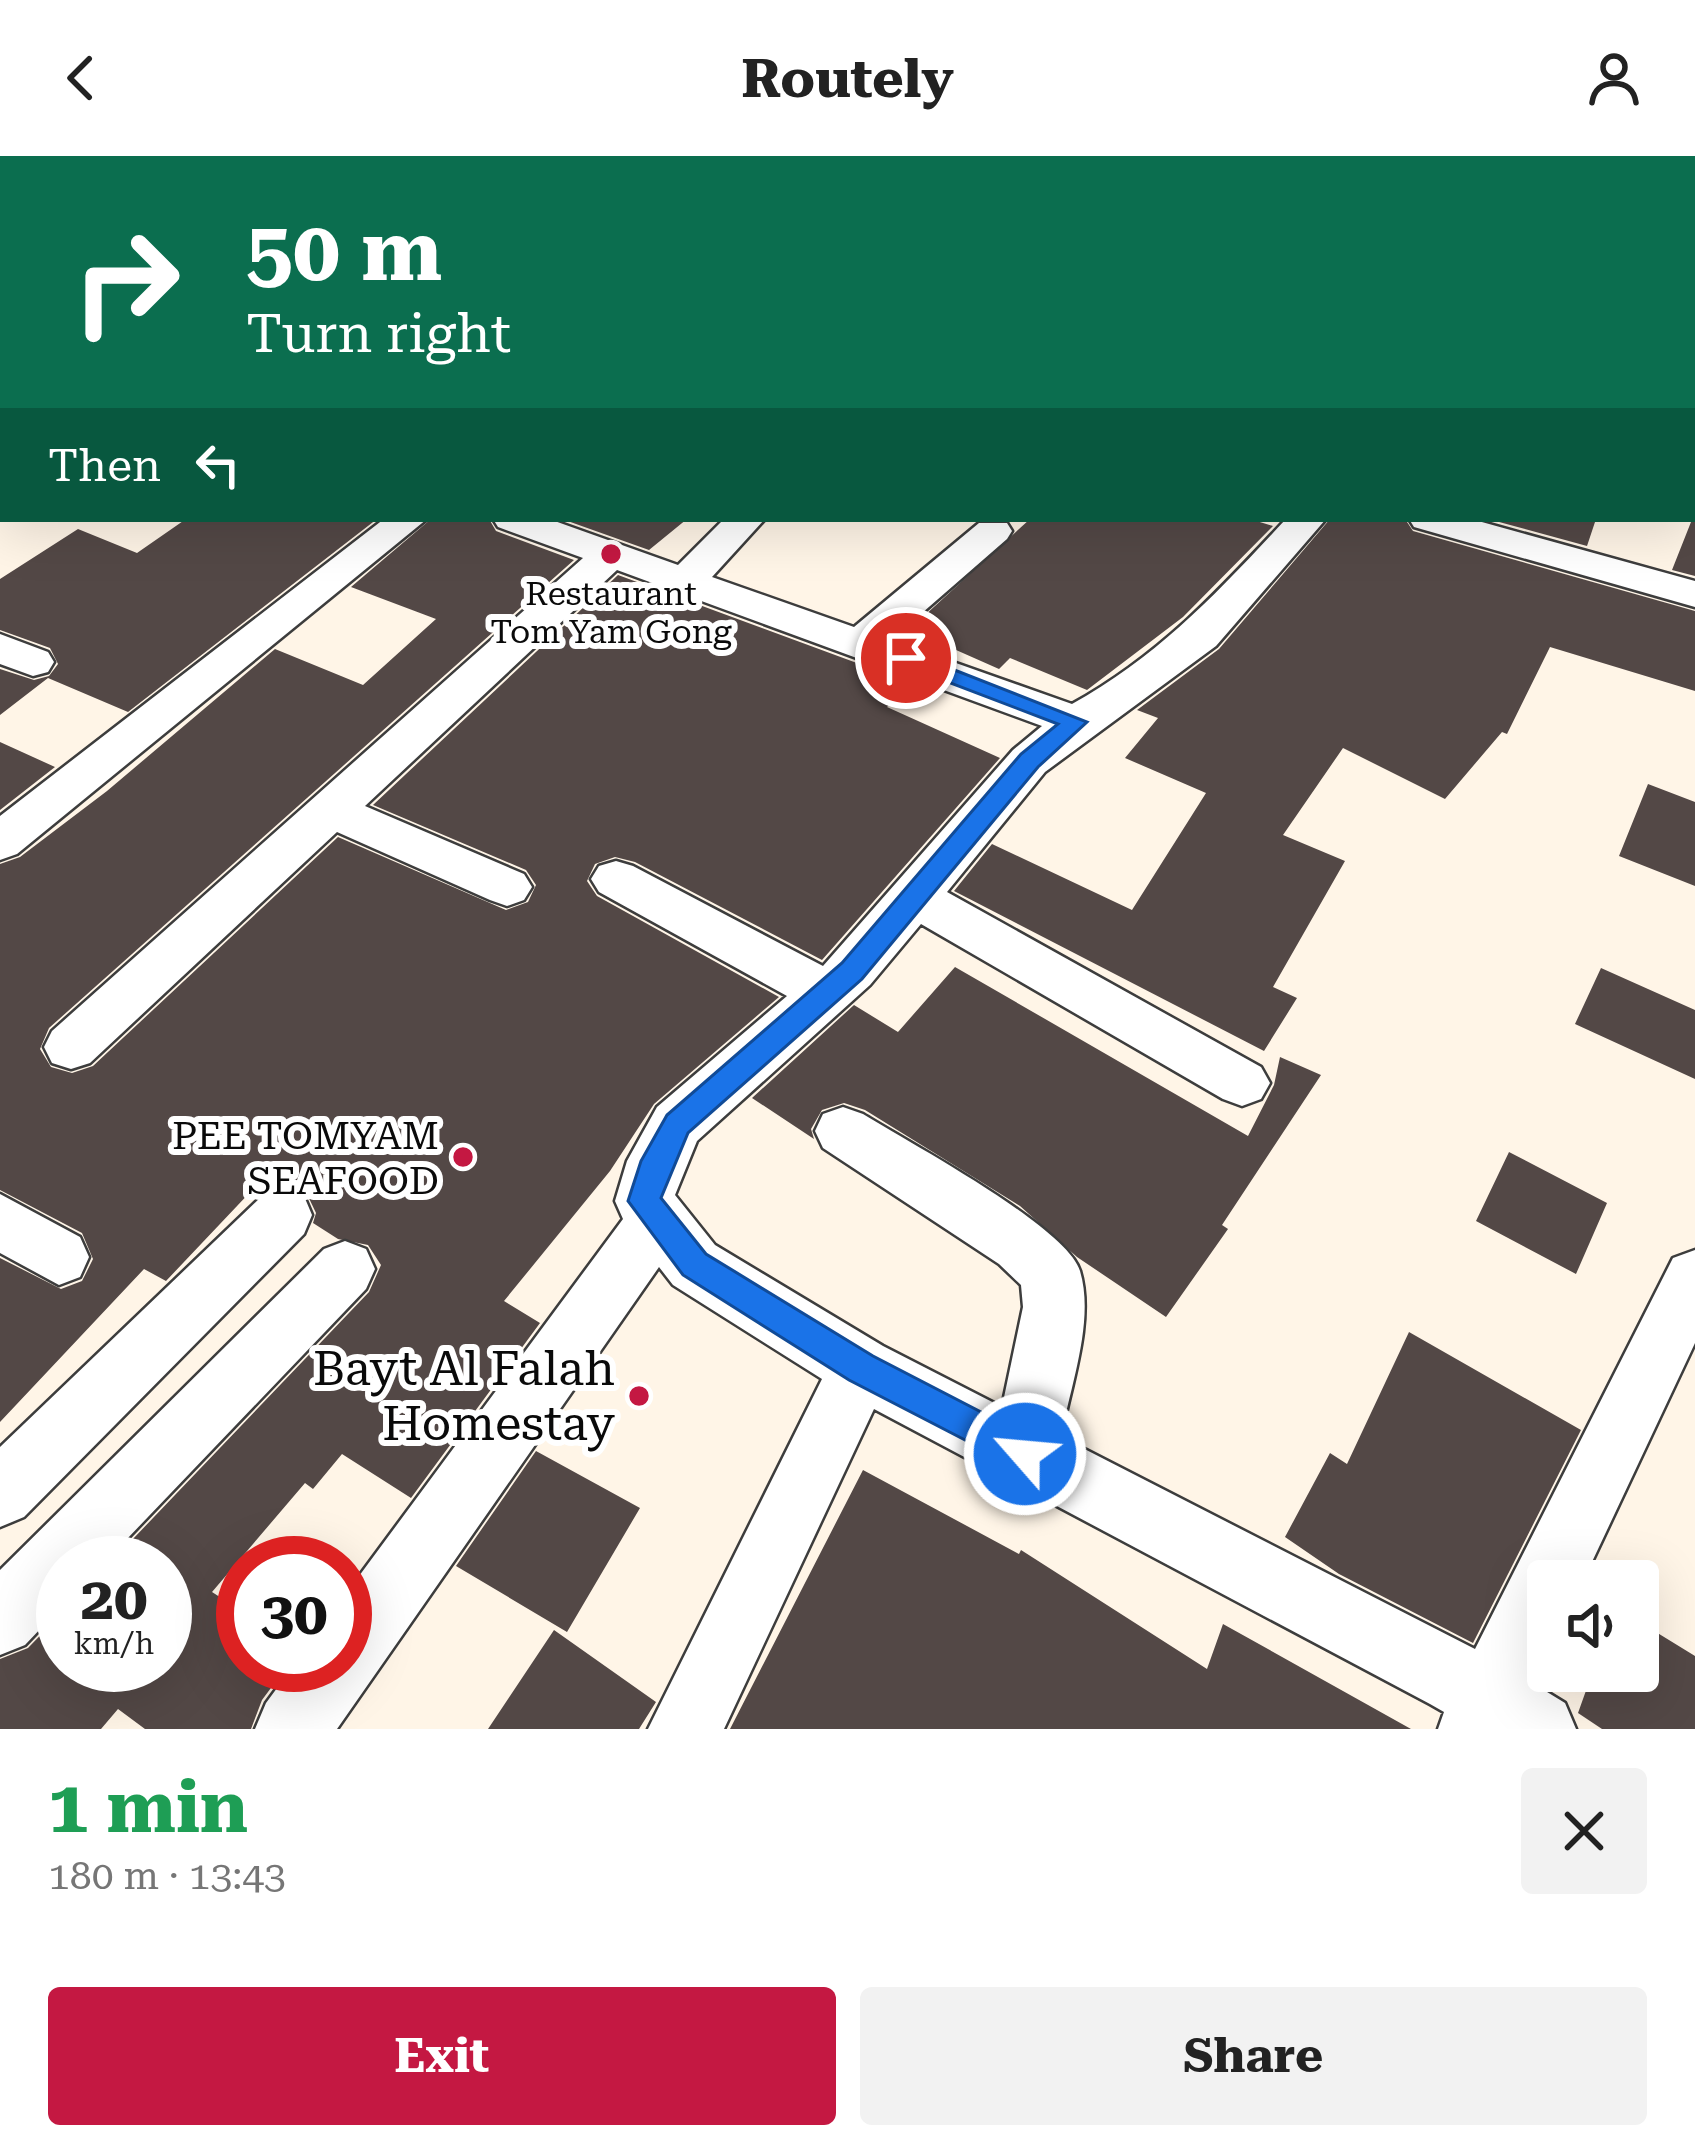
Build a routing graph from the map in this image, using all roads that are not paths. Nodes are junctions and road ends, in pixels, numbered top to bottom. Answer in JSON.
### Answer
{"nodes":[{"id":1,"x":404,"y":522,"type":"edge"},
{"id":2,"x":533,"y":522,"type":"edge"},
{"id":3,"x":743,"y":522,"type":"edge"},
{"id":4,"x":1304,"y":522,"type":"edge"},
{"id":5,"x":1439,"y":522,"type":"edge"},
{"id":6,"x":993,"y":531,"type":"dead end"},
{"id":7,"x":611,"y":554,"type":"junction"},
{"id":8,"x":686,"y":580,"type":"junction"},
{"id":9,"x":1695,"y":594,"type":"edge"},
{"id":10,"x":863,"y":643,"type":"junction"},
{"id":11,"x":1076,"y":722,"type":"junction"},
{"id":12,"x":331,"y":810,"type":"junction"},
{"id":13,"x":0,"y":842,"type":"edge"},
{"id":14,"x":616,"y":880,"type":"dead end"},
{"id":15,"x":507,"y":886,"type":"dead end"},
{"id":16,"x":914,"y":897,"type":"junction"},
{"id":17,"x":827,"y":993,"type":"junction"},
{"id":18,"x":71,"y":1047,"type":"dead end"},
{"id":19,"x":1242,"y":1082,"type":"dead end"},
{"id":20,"x":842,"y":1131,"type":"dead end"},
{"id":21,"x":283,"y":1215,"type":"dead end"},
{"id":22,"x":0,"y":1221,"type":"edge"},
{"id":23,"x":657,"y":1221,"type":"junction"},
{"id":24,"x":59,"y":1257,"type":"dead end"},
{"id":25,"x":345,"y":1269,"type":"dead end"},
{"id":26,"x":1695,"y":1278,"type":"edge"},
{"id":27,"x":861,"y":1368,"type":"junction"},
{"id":28,"x":1025,"y":1454,"type":"junction"},
{"id":29,"x":0,"y":1493,"type":"edge"},
{"id":30,"x":372,"y":1617,"type":"edge"},
{"id":31,"x":0,"y":1620,"type":"edge"},
{"id":32,"x":319,"y":1692,"type":"edge"},
{"id":33,"x":1500,"y":1720,"type":"edge"},
{"id":34,"x":292,"y":1729,"type":"edge"},
{"id":35,"x":685,"y":1729,"type":"edge"}],
"edges":[{"from":1,"to":13,"type":"street"},
{"from":2,"to":7,"type":"street"},
{"from":3,"to":8,"type":"street"},
{"from":4,"to":11,"type":"street"},
{"from":5,"to":9,"type":"street"},
{"from":6,"to":10,"type":"street"},
{"from":7,"to":8,"type":"street"},
{"from":7,"to":12,"type":"street"},
{"from":8,"to":10,"type":"street"},
{"from":10,"to":11,"type":"street"},
{"from":11,"to":16,"type":"street"},
{"from":12,"to":15,"type":"street"},
{"from":12,"to":18,"type":"street"},
{"from":14,"to":17,"type":"street"},
{"from":16,"to":17,"type":"street"},
{"from":16,"to":19,"type":"street"},
{"from":17,"to":23,"type":"street"},
{"from":20,"to":28,"type":"street"},
{"from":21,"to":29,"type":"street"},
{"from":22,"to":24,"type":"street"},
{"from":23,"to":27,"type":"street"},
{"from":23,"to":30,"type":"street"},
{"from":25,"to":31,"type":"street"},
{"from":26,"to":33,"type":"street"},
{"from":27,"to":28,"type":"street"},
{"from":27,"to":35,"type":"street"},
{"from":28,"to":33,"type":"street"},
{"from":32,"to":34,"type":"street"}]}
